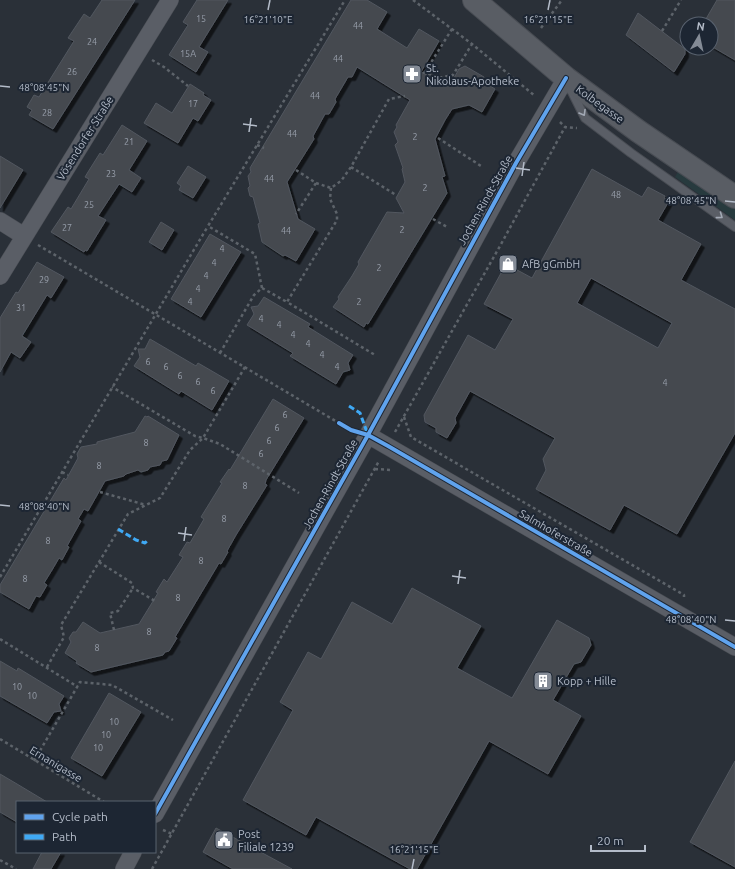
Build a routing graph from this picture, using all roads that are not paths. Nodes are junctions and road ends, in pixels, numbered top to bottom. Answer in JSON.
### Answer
{"nodes":[{"id":1,"x":170,"y":0,"type":"edge"},
{"id":2,"x":474,"y":0,"type":"edge"},
{"id":3,"x":566,"y":78,"type":"junction"},
{"id":4,"x":735,"y":197,"type":"edge"},
{"id":5,"x":0,"y":221,"type":"edge"},
{"id":6,"x":735,"y":227,"type":"edge"},
{"id":7,"x":24,"y":236,"type":"junction"},
{"id":8,"x":0,"y":276,"type":"edge"},
{"id":9,"x":368,"y":435,"type":"junction"},
{"id":10,"x":735,"y":647,"type":"edge"},
{"id":11,"x":156,"y":812,"type":"edge"},
{"id":12,"x":132,"y":853,"type":"edge"},
{"id":13,"x":124,"y":869,"type":"edge"}],
"edges":[{"from":1,"to":7,"type":"street","name":"Vösendorfer Straße"},
{"from":2,"to":3,"type":"main road","name":"Kolbegasse"},
{"from":3,"to":4,"type":"main road","name":"Kolbegasse"},
{"from":3,"to":6,"type":"lane","one_way":true},
{"from":3,"to":9,"type":"street","name":"Jochen-Rindt-Straße"},
{"from":5,"to":7,"type":"street"},
{"from":7,"to":8,"type":"street","name":"Vösendorfer Straße"},
{"from":9,"to":10,"type":"street","name":"Salmhoferstraße"},
{"from":9,"to":11,"type":"street","name":"Jochen-Rindt-Straße"},
{"from":12,"to":13,"type":"street"}]}
